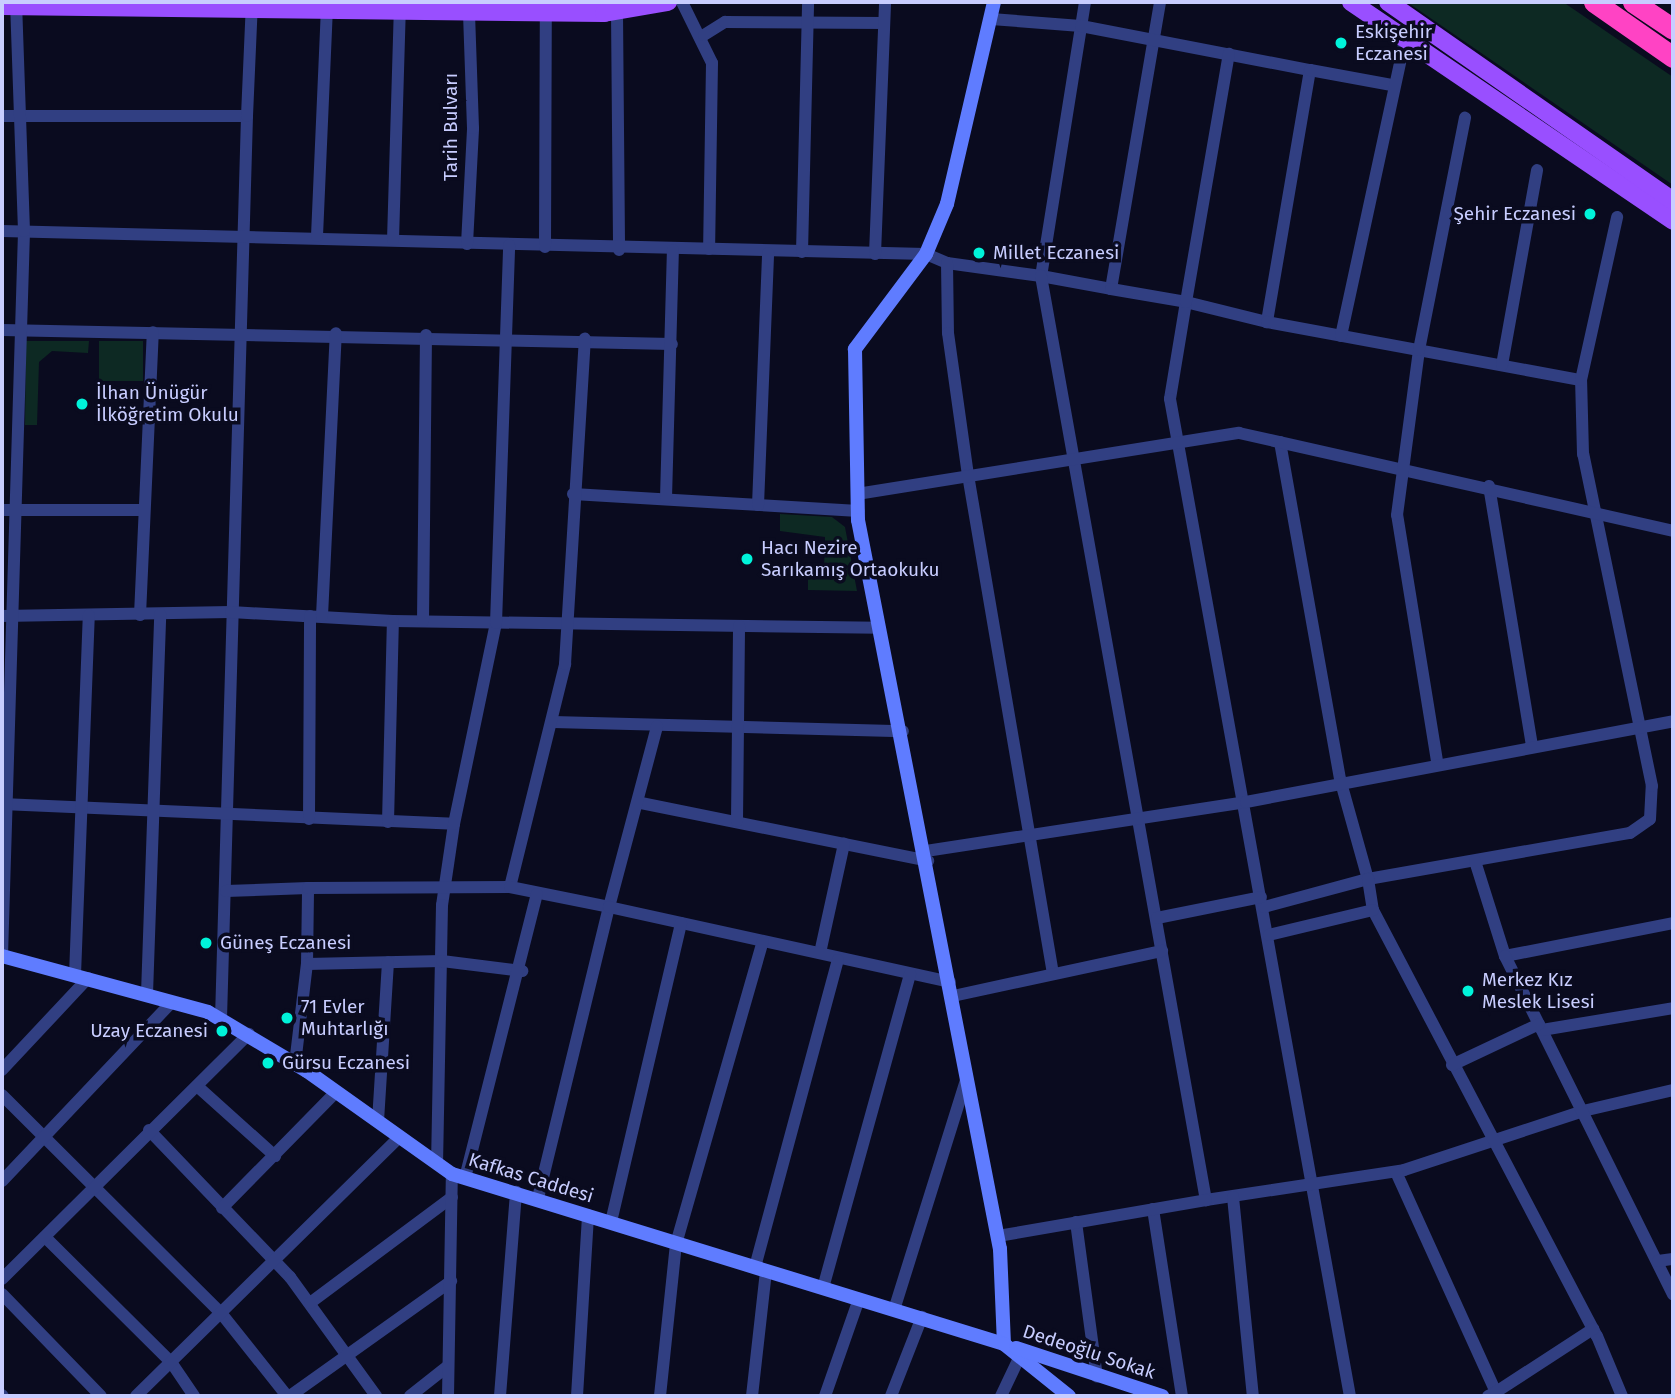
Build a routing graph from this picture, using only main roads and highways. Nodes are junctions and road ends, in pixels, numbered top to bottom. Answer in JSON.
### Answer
{"nodes":[{"id":1,"x":668,"y":2,"type":"edge"},
{"id":2,"x":1351,"y":2,"type":"edge"},
{"id":3,"x":1388,"y":2,"type":"edge"},
{"id":4,"x":1594,"y":2,"type":"edge"},
{"id":5,"x":1633,"y":2,"type":"edge"},
{"id":6,"x":252,"y":5,"type":"edge"},
{"id":7,"x":400,"y":6,"type":"edge"},
{"id":8,"x":9,"y":7,"type":"edge"},
{"id":9,"x":1673,"y":29,"type":"edge"},
{"id":10,"x":1673,"y":57,"type":"edge"},
{"id":11,"x":1673,"y":201,"type":"edge"},
{"id":12,"x":1673,"y":221,"type":"edge"}],
"edges":[{"from":1,"to":7,"type":"main road"},
{"from":2,"to":12,"type":"main road"},
{"from":3,"to":11,"type":"main road"},
{"from":4,"to":10,"type":"highway"},
{"from":5,"to":9,"type":"highway"},
{"from":6,"to":7,"type":"main road"},
{"from":6,"to":8,"type":"main road"}]}
